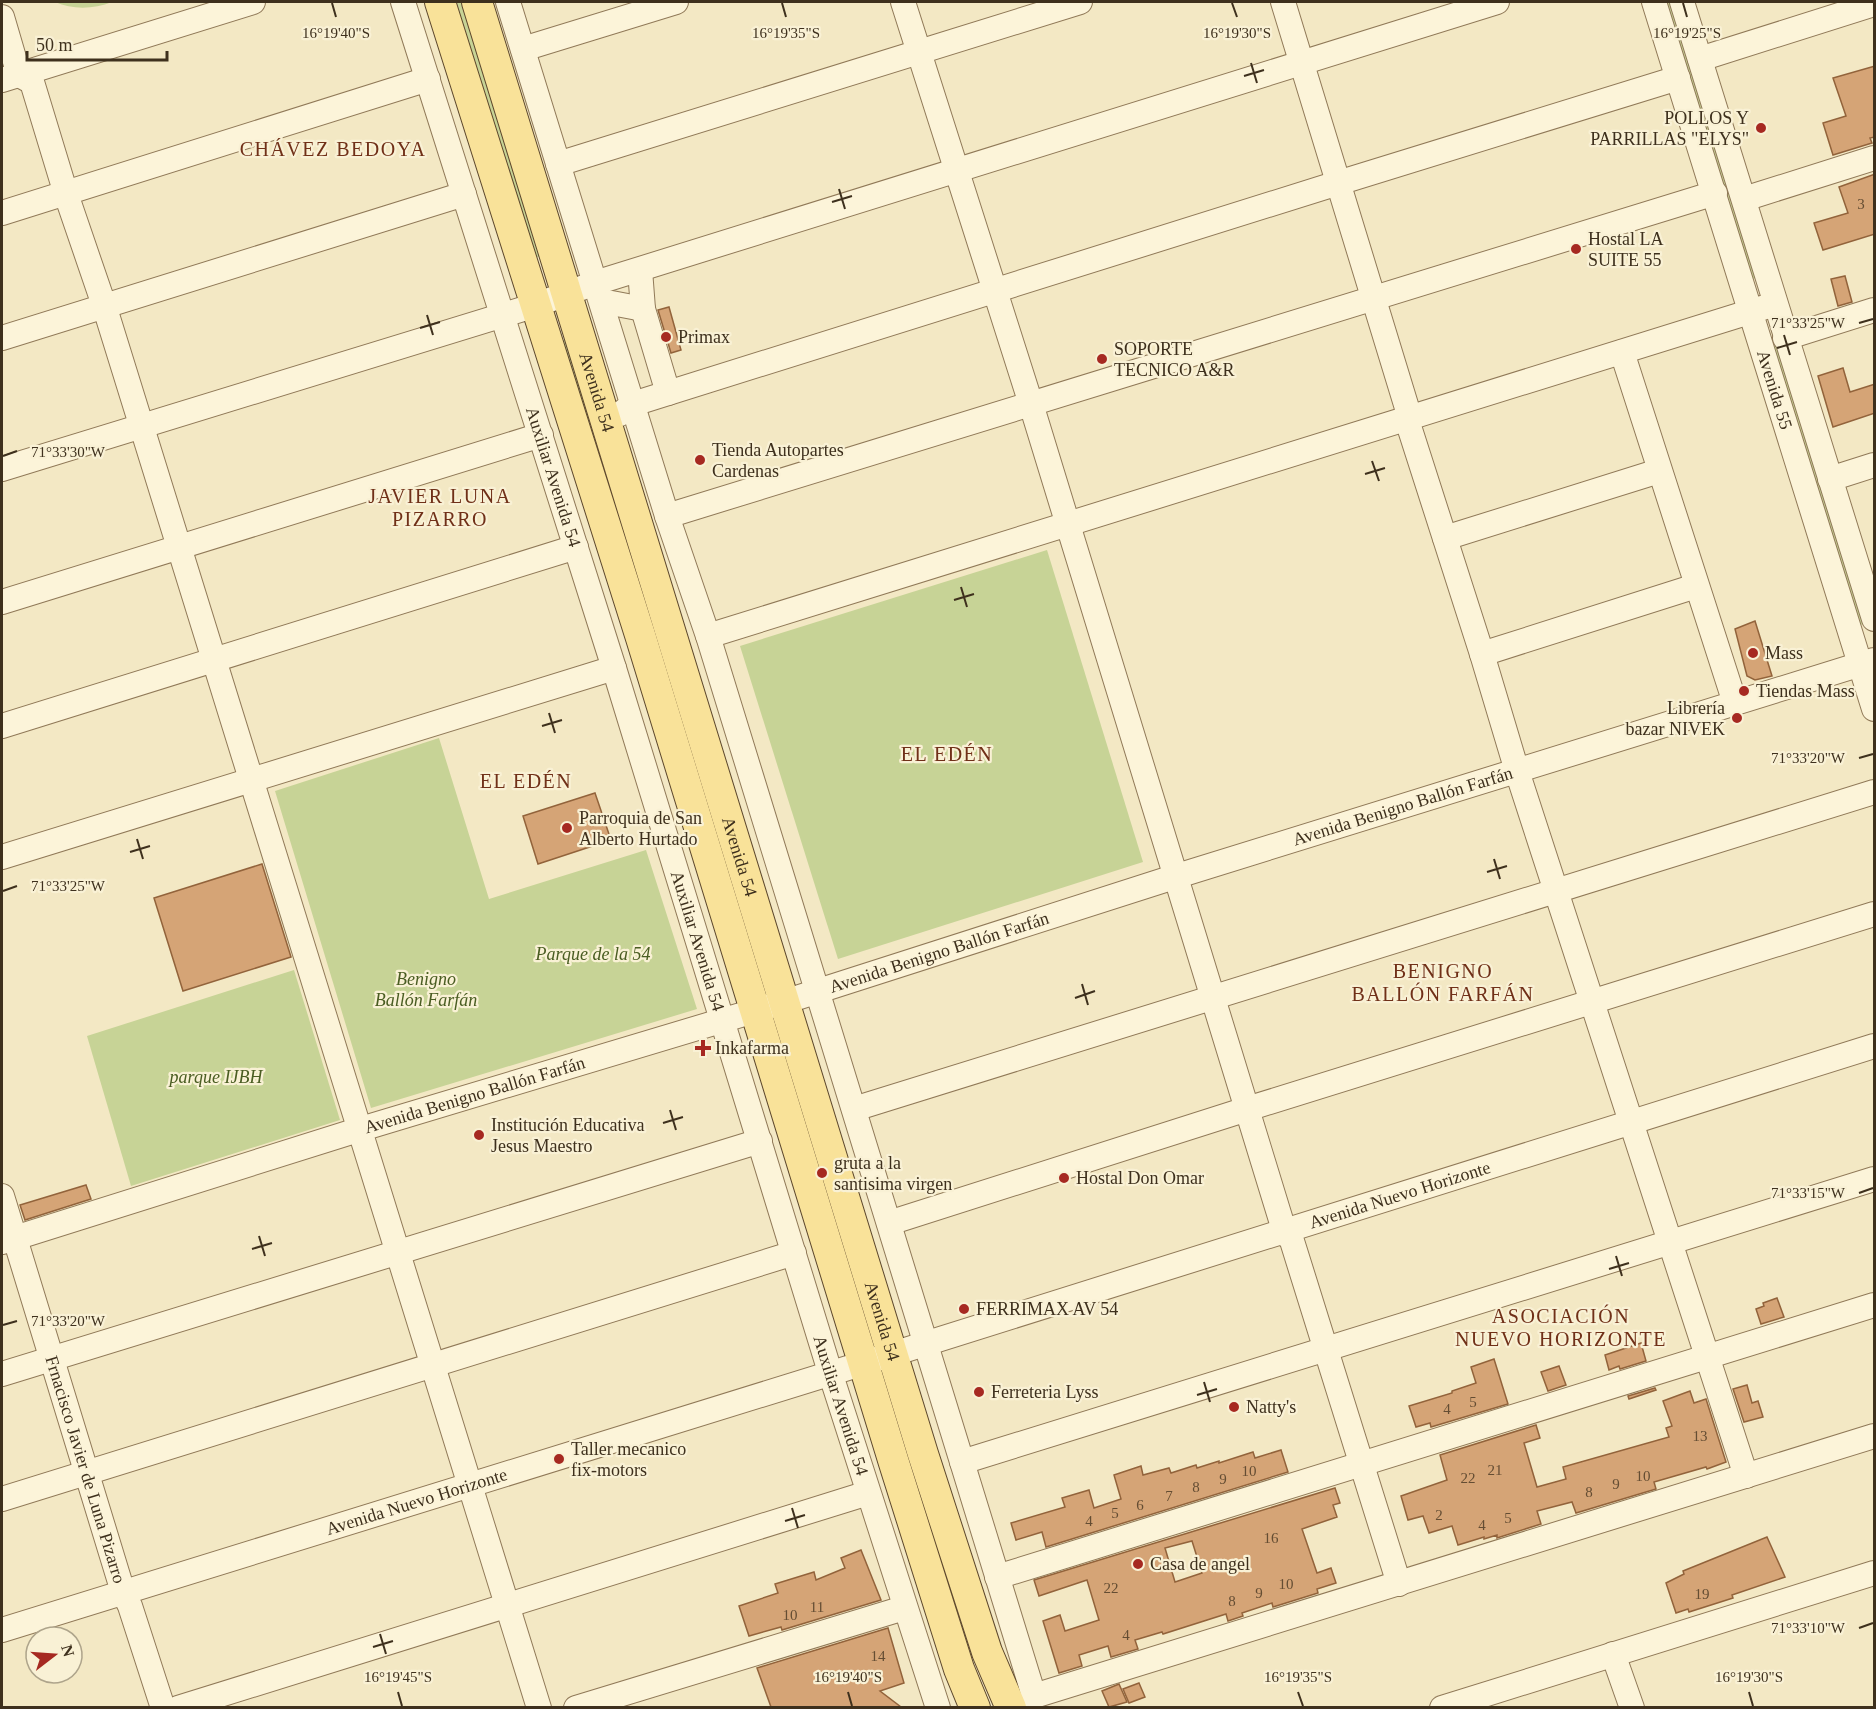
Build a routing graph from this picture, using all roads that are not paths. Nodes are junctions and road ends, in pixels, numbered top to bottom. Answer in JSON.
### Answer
{"nodes":[{"id":1,"x":254,"y":2,"type":"edge"},
{"id":2,"x":403,"y":2,"type":"edge"},
{"id":3,"x":441,"y":2,"type":"edge"},
{"id":4,"x":477,"y":2,"type":"edge"},
{"id":5,"x":508,"y":2,"type":"edge"},
{"id":6,"x":676,"y":2,"type":"edge"},
{"id":7,"x":903,"y":2,"type":"edge"},
{"id":8,"x":1080,"y":2,"type":"edge"},
{"id":9,"x":1283,"y":2,"type":"edge"},
{"id":10,"x":1497,"y":2,"type":"edge"},
{"id":11,"x":1654,"y":2,"type":"edge"},
{"id":12,"x":1682,"y":2,"type":"edge"},
{"id":13,"x":1875,"y":4,"type":"edge"},
{"id":14,"x":2,"y":17,"type":"edge"},
{"id":15,"x":523,"y":49,"type":"junction"},
{"id":16,"x":919,"y":51,"type":"junction"},
{"id":17,"x":1700,"y":59,"type":"junction"},
{"id":18,"x":1302,"y":63,"type":"junction"},
{"id":19,"x":10,"y":78,"type":"edge"},
{"id":20,"x":1678,"y":78,"type":"junction"},
{"id":21,"x":428,"y":79,"type":"junction"},
{"id":22,"x":1875,"y":158,"type":"edge"},
{"id":23,"x":558,"y":164,"type":"junction"},
{"id":24,"x":958,"y":171,"type":"junction"},
{"id":25,"x":1338,"y":183,"type":"junction"},
{"id":26,"x":1715,"y":193,"type":"junction"},
{"id":27,"x":66,"y":194,"type":"junction"},
{"id":28,"x":464,"y":194,"type":"junction"},
{"id":29,"x":1744,"y":199,"type":"junction"},
{"id":30,"x":2,"y":213,"type":"edge"},
{"id":31,"x":643,"y":269,"type":"junction"},
{"id":32,"x":996,"y":291,"type":"junction"},
{"id":33,"x":598,"y":292,"type":"junction"},
{"id":34,"x":567,"y":295,"type":"junction"},
{"id":35,"x":1374,"y":297,"type":"junction"},
{"id":36,"x":1775,"y":304,"type":"junction"},
{"id":37,"x":104,"y":305,"type":"junction"},
{"id":38,"x":536,"y":305,"type":"junction"},
{"id":39,"x":643,"y":309,"type":"junction"},
{"id":40,"x":1875,"y":310,"type":"edge"},
{"id":41,"x":1749,"y":312,"type":"junction"},
{"id":42,"x":503,"y":314,"type":"junction"},
{"id":43,"x":2,"y":338,"type":"edge"},
{"id":44,"x":1785,"y":338,"type":"junction"},
{"id":45,"x":1622,"y":352,"type":"junction"},
{"id":46,"x":658,"y":359,"type":"junction"},
{"id":47,"x":675,"y":391,"type":"junction"},
{"id":48,"x":631,"y":397,"type":"junction"},
{"id":49,"x":1031,"y":404,"type":"junction"},
{"id":50,"x":1407,"y":420,"type":"junction"},
{"id":51,"x":606,"y":424,"type":"junction"},
{"id":52,"x":142,"y":425,"type":"junction"},
{"id":53,"x":540,"y":435,"type":"junction"},
{"id":54,"x":1875,"y":465,"type":"edge"},
{"id":55,"x":2,"y":469,"type":"edge"},
{"id":56,"x":1659,"y":471,"type":"junction"},
{"id":57,"x":1830,"y":479,"type":"junction"},
{"id":58,"x":667,"y":516,"type":"junction"},
{"id":59,"x":1067,"y":525,"type":"junction"},
{"id":60,"x":1445,"y":538,"type":"junction"},
{"id":61,"x":179,"y":547,"type":"junction"},
{"id":62,"x":576,"y":548,"type":"junction"},
{"id":63,"x":1696,"y":586,"type":"junction"},
{"id":64,"x":2,"y":602,"type":"edge"},
{"id":65,"x":1875,"y":619,"type":"edge"},
{"id":66,"x":708,"y":636,"type":"junction"},
{"id":67,"x":1482,"y":654,"type":"junction"},
{"id":68,"x":215,"y":661,"type":"junction"},
{"id":69,"x":1867,"y":662,"type":"edge"},
{"id":70,"x":614,"y":668,"type":"junction"},
{"id":71,"x":1735,"y":703,"type":"junction"},
{"id":72,"x":1875,"y":709,"type":"edge"},
{"id":73,"x":2,"y":726,"type":"edge"},
{"id":74,"x":1517,"y":771,"type":"junction"},
{"id":75,"x":253,"y":779,"type":"junction"},
{"id":76,"x":1875,"y":792,"type":"edge"},
{"id":77,"x":2,"y":857,"type":"edge"},
{"id":78,"x":1174,"y":877,"type":"junction"},
{"id":79,"x":1556,"y":890,"type":"junction"},
{"id":80,"x":1875,"y":914,"type":"edge"},
{"id":81,"x":818,"y":991,"type":"junction"},
{"id":82,"x":1214,"y":998,"type":"junction"},
{"id":83,"x":784,"y":1002,"type":"junction"},
{"id":84,"x":1591,"y":1002,"type":"junction"},
{"id":85,"x":755,"y":1011,"type":"junction"},
{"id":86,"x":723,"y":1021,"type":"junction"},
{"id":87,"x":1875,"y":1046,"type":"edge"},
{"id":88,"x":854,"y":1109,"type":"junction"},
{"id":89,"x":1247,"y":1109,"type":"junction"},
{"id":90,"x":1630,"y":1122,"type":"junction"},
{"id":91,"x":361,"y":1129,"type":"junction"},
{"id":92,"x":760,"y":1141,"type":"junction"},
{"id":93,"x":1875,"y":1179,"type":"edge"},
{"id":94,"x":2,"y":1196,"type":"edge"},
{"id":95,"x":889,"y":1223,"type":"junction"},
{"id":96,"x":1284,"y":1230,"type":"junction"},
{"id":97,"x":8,"y":1240,"type":"edge"},
{"id":98,"x":1670,"y":1242,"type":"junction"},
{"id":99,"x":399,"y":1251,"type":"junction"},
{"id":100,"x":795,"y":1253,"type":"junction"},
{"id":101,"x":1875,"y":1305,"type":"edge"},
{"id":102,"x":925,"y":1342,"type":"junction"},
{"id":103,"x":1327,"y":1350,"type":"junction"},
{"id":104,"x":892,"y":1354,"type":"junction"},
{"id":105,"x":1707,"y":1357,"type":"junction"},
{"id":106,"x":50,"y":1359,"type":"junction"},
{"id":107,"x":864,"y":1363,"type":"junction"},
{"id":108,"x":432,"y":1366,"type":"junction"},
{"id":109,"x":830,"y":1372,"type":"junction"},
{"id":110,"x":2,"y":1374,"type":"edge"},
{"id":111,"x":1875,"y":1436,"type":"edge"},
{"id":112,"x":962,"y":1462,"type":"junction"},
{"id":113,"x":1362,"y":1464,"type":"junction"},
{"id":114,"x":86,"y":1473,"type":"junction"},
{"id":115,"x":1746,"y":1476,"type":"junction"},
{"id":116,"x":470,"y":1484,"type":"junction"},
{"id":117,"x":868,"y":1493,"type":"junction"},
{"id":118,"x":2,"y":1499,"type":"edge"},
{"id":119,"x":1875,"y":1573,"type":"edge"},
{"id":120,"x":997,"y":1577,"type":"junction"},
{"id":121,"x":1400,"y":1584,"type":"junction"},
{"id":122,"x":123,"y":1592,"type":"junction"},
{"id":123,"x":507,"y":1605,"type":"junction"},
{"id":124,"x":904,"y":1608,"type":"junction"},
{"id":125,"x":2,"y":1629,"type":"edge"},
{"id":126,"x":1613,"y":1654,"type":"junction"},
{"id":127,"x":1022,"y":1704,"type":"edge"},
{"id":128,"x":163,"y":1707,"type":"edge"},
{"id":129,"x":178,"y":1707,"type":"edge"},
{"id":130,"x":539,"y":1707,"type":"edge"},
{"id":131,"x":576,"y":1707,"type":"edge"},
{"id":132,"x":938,"y":1707,"type":"edge"},
{"id":133,"x":975,"y":1707,"type":"edge"},
{"id":134,"x":1442,"y":1707,"type":"edge"},
{"id":135,"x":1632,"y":1707,"type":"edge"}],
"edges":[{"from":1,"to":19,"type":"street"},
{"from":2,"to":21,"type":"street","name":"Auxiliar Avenida 54"},
{"from":3,"to":38,"type":"main road","name":"Avenida 54"},
{"from":4,"to":34,"type":"main road","name":"Avenida 54"},
{"from":5,"to":15,"type":"street"},
{"from":6,"to":15,"type":"street"},
{"from":7,"to":16,"type":"street"},
{"from":8,"to":16,"type":"street"},
{"from":9,"to":18,"type":"street"},
{"from":10,"to":18,"type":"street"},
{"from":11,"to":20,"type":"street","name":"Avenida 55"},
{"from":12,"to":17,"type":"street","name":"Avenida 55"},
{"from":13,"to":17,"type":"street"},
{"from":14,"to":19,"type":"street"},
{"from":15,"to":23,"type":"street"},
{"from":16,"to":23,"type":"street"},
{"from":16,"to":24,"type":"street"},
{"from":17,"to":29,"type":"street","name":"Avenida 55"},
{"from":18,"to":24,"type":"street"},
{"from":18,"to":25,"type":"street"},
{"from":19,"to":27,"type":"street"},
{"from":20,"to":25,"type":"street"},
{"from":20,"to":26,"type":"street","name":"Avenida 55"},
{"from":21,"to":27,"type":"street"},
{"from":21,"to":28,"type":"street","name":"Auxiliar Avenida 54"},
{"from":22,"to":29,"type":"street"},
{"from":23,"to":33,"type":"street"},
{"from":24,"to":31,"type":"street"},
{"from":24,"to":32,"type":"street"},
{"from":25,"to":32,"type":"street"},
{"from":25,"to":35,"type":"street"},
{"from":26,"to":35,"type":"street"},
{"from":26,"to":41,"type":"street","name":"Avenida 55"},
{"from":27,"to":30,"type":"street"},
{"from":27,"to":37,"type":"street"},
{"from":28,"to":37,"type":"street"},
{"from":28,"to":42,"type":"street","name":"Auxiliar Avenida 54"},
{"from":29,"to":36,"type":"street","name":"Avenida 55"},
{"from":31,"to":33,"type":"street"},
{"from":31,"to":39,"type":"street"},
{"from":31,"to":47,"type":"street"},
{"from":32,"to":47,"type":"street"},
{"from":32,"to":49,"type":"street"},
{"from":33,"to":34,"type":"street"},
{"from":33,"to":39,"type":"street"},
{"from":33,"to":48,"type":"street"},
{"from":34,"to":38,"type":"street"},
{"from":34,"to":51,"type":"main road","name":"Avenida 54"},
{"from":35,"to":49,"type":"street"},
{"from":35,"to":50,"type":"street"},
{"from":36,"to":41,"type":"street"},
{"from":36,"to":44,"type":"street","name":"Avenida 55"},
{"from":37,"to":43,"type":"street"},
{"from":37,"to":52,"type":"street"},
{"from":38,"to":42,"type":"street"},
{"from":38,"to":85,"type":"main road","name":"Avenida 54"},
{"from":39,"to":46,"type":"street"},
{"from":40,"to":44,"type":"street"},
{"from":41,"to":45,"type":"street"},
{"from":41,"to":69,"type":"street","name":"Avenida 55"},
{"from":42,"to":52,"type":"street"},
{"from":42,"to":53,"type":"street","name":"Auxiliar Avenida 54"},
{"from":44,"to":57,"type":"street","name":"Avenida 55"},
{"from":45,"to":50,"type":"street"},
{"from":45,"to":56,"type":"street"},
{"from":46,"to":47,"type":"street"},
{"from":46,"to":48,"type":"street"},
{"from":47,"to":48,"type":"street"},
{"from":48,"to":51,"type":"street"},
{"from":48,"to":58,"type":"street"},
{"from":49,"to":58,"type":"street"},
{"from":49,"to":59,"type":"street"},
{"from":50,"to":59,"type":"street"},
{"from":50,"to":60,"type":"street"},
{"from":51,"to":83,"type":"main road","name":"Avenida 54"},
{"from":52,"to":55,"type":"street"},
{"from":52,"to":61,"type":"street"},
{"from":53,"to":61,"type":"street"},
{"from":53,"to":62,"type":"street","name":"Auxiliar Avenida 54"},
{"from":54,"to":57,"type":"street"},
{"from":56,"to":60,"type":"street"},
{"from":56,"to":63,"type":"street"},
{"from":57,"to":65,"type":"street","name":"Avenida 55"},
{"from":58,"to":66,"type":"street"},
{"from":59,"to":66,"type":"street"},
{"from":59,"to":78,"type":"street"},
{"from":60,"to":67,"type":"street"},
{"from":61,"to":64,"type":"street"},
{"from":61,"to":68,"type":"street"},
{"from":62,"to":68,"type":"street"},
{"from":62,"to":70,"type":"street","name":"Auxiliar Avenida 54"},
{"from":63,"to":67,"type":"street"},
{"from":63,"to":71,"type":"street"},
{"from":66,"to":81,"type":"street"},
{"from":67,"to":74,"type":"street"},
{"from":68,"to":73,"type":"street"},
{"from":68,"to":75,"type":"street"},
{"from":69,"to":71,"type":"street","name":"Avenida Benigno Ballón Farfán"},
{"from":69,"to":72,"type":"street","name":"Avenida 55"},
{"from":70,"to":75,"type":"street"},
{"from":70,"to":86,"type":"street","name":"Auxiliar Avenida 54"},
{"from":71,"to":74,"type":"street","name":"Avenida Benigno Ballón Farfán"},
{"from":74,"to":78,"type":"street","name":"Avenida Benigno Ballón Farfán"},
{"from":74,"to":79,"type":"street"},
{"from":75,"to":77,"type":"street"},
{"from":75,"to":91,"type":"street"},
{"from":76,"to":79,"type":"street"},
{"from":78,"to":81,"type":"street","name":"Avenida Benigno Ballón Farfán"},
{"from":78,"to":82,"type":"street"},
{"from":79,"to":82,"type":"street"},
{"from":79,"to":84,"type":"street"},
{"from":80,"to":84,"type":"street"},
{"from":81,"to":83,"type":"street","name":"Avenida Benigno Ballón Farfán"},
{"from":81,"to":88,"type":"street"},
{"from":82,"to":88,"type":"street"},
{"from":82,"to":89,"type":"street"},
{"from":83,"to":85,"type":"street","name":"Avenida Benigno Ballón Farfán"},
{"from":83,"to":104,"type":"main road","name":"Avenida 54"},
{"from":84,"to":89,"type":"street"},
{"from":84,"to":90,"type":"street"},
{"from":85,"to":86,"type":"street","name":"Avenida Benigno Ballón Farfán"},
{"from":85,"to":107,"type":"main road","name":"Avenida 54"},
{"from":86,"to":91,"type":"street","name":"Avenida Benigno Ballón Farfán"},
{"from":86,"to":92,"type":"street","name":"Auxiliar Avenida 54"},
{"from":87,"to":90,"type":"street","name":"Avenida Nuevo Horizonte"},
{"from":88,"to":95,"type":"street"},
{"from":89,"to":95,"type":"street"},
{"from":89,"to":96,"type":"street"},
{"from":90,"to":96,"type":"street","name":"Avenida Nuevo Horizonte"},
{"from":90,"to":98,"type":"street"},
{"from":91,"to":97,"type":"street","name":"Avenida Benigno Ballón Farfán"},
{"from":91,"to":99,"type":"street"},
{"from":92,"to":99,"type":"street"},
{"from":92,"to":100,"type":"street","name":"Auxiliar Avenida 54"},
{"from":93,"to":98,"type":"street"},
{"from":94,"to":97,"type":"street","name":"Frnacisco Javier de Luna Pizarro"},
{"from":95,"to":102,"type":"street"},
{"from":96,"to":102,"type":"street","name":"Avenida Nuevo Horizonte"},
{"from":96,"to":103,"type":"street"},
{"from":97,"to":106,"type":"street","name":"Frnacisco Javier de Luna Pizarro"},
{"from":98,"to":103,"type":"street"},
{"from":98,"to":105,"type":"street"},
{"from":99,"to":106,"type":"street"},
{"from":99,"to":108,"type":"street"},
{"from":100,"to":108,"type":"street"},
{"from":100,"to":109,"type":"street","name":"Auxiliar Avenida 54"},
{"from":101,"to":105,"type":"street"},
{"from":102,"to":104,"type":"street","name":"Avenida Nuevo Horizonte"},
{"from":102,"to":112,"type":"street"},
{"from":103,"to":112,"type":"street"},
{"from":103,"to":113,"type":"street"},
{"from":104,"to":107,"type":"street","name":"Avenida Nuevo Horizonte"},
{"from":104,"to":127,"type":"main road","name":"Avenida 54"},
{"from":105,"to":113,"type":"street"},
{"from":105,"to":115,"type":"street"},
{"from":106,"to":110,"type":"street"},
{"from":106,"to":114,"type":"street","name":"Frnacisco Javier de Luna Pizarro"},
{"from":107,"to":109,"type":"street","name":"Avenida Nuevo Horizonte"},
{"from":107,"to":133,"type":"main road","name":"Avenida 54"},
{"from":108,"to":114,"type":"street"},
{"from":108,"to":116,"type":"street"},
{"from":109,"to":116,"type":"street","name":"Avenida Nuevo Horizonte"},
{"from":109,"to":117,"type":"street","name":"Auxiliar Avenida 54"},
{"from":111,"to":115,"type":"street"},
{"from":112,"to":120,"type":"street"},
{"from":113,"to":120,"type":"street"},
{"from":113,"to":121,"type":"street"},
{"from":114,"to":118,"type":"street"},
{"from":114,"to":122,"type":"street","name":"Frnacisco Javier de Luna Pizarro"},
{"from":115,"to":121,"type":"street"},
{"from":116,"to":122,"type":"street","name":"Avenida Nuevo Horizonte"},
{"from":116,"to":123,"type":"street"},
{"from":117,"to":123,"type":"street"},
{"from":117,"to":124,"type":"street","name":"Auxiliar Avenida 54"},
{"from":119,"to":126,"type":"street"},
{"from":120,"to":127,"type":"street"},
{"from":121,"to":127,"type":"street"},
{"from":122,"to":125,"type":"street","name":"Avenida Nuevo Horizonte"},
{"from":122,"to":128,"type":"street","name":"Frnacisco Javier de Luna Pizarro"},
{"from":123,"to":129,"type":"street"},
{"from":123,"to":130,"type":"street"},
{"from":124,"to":131,"type":"street"},
{"from":124,"to":132,"type":"street","name":"Auxiliar Avenida 54"},
{"from":126,"to":134,"type":"street"},
{"from":126,"to":135,"type":"street"}]}
